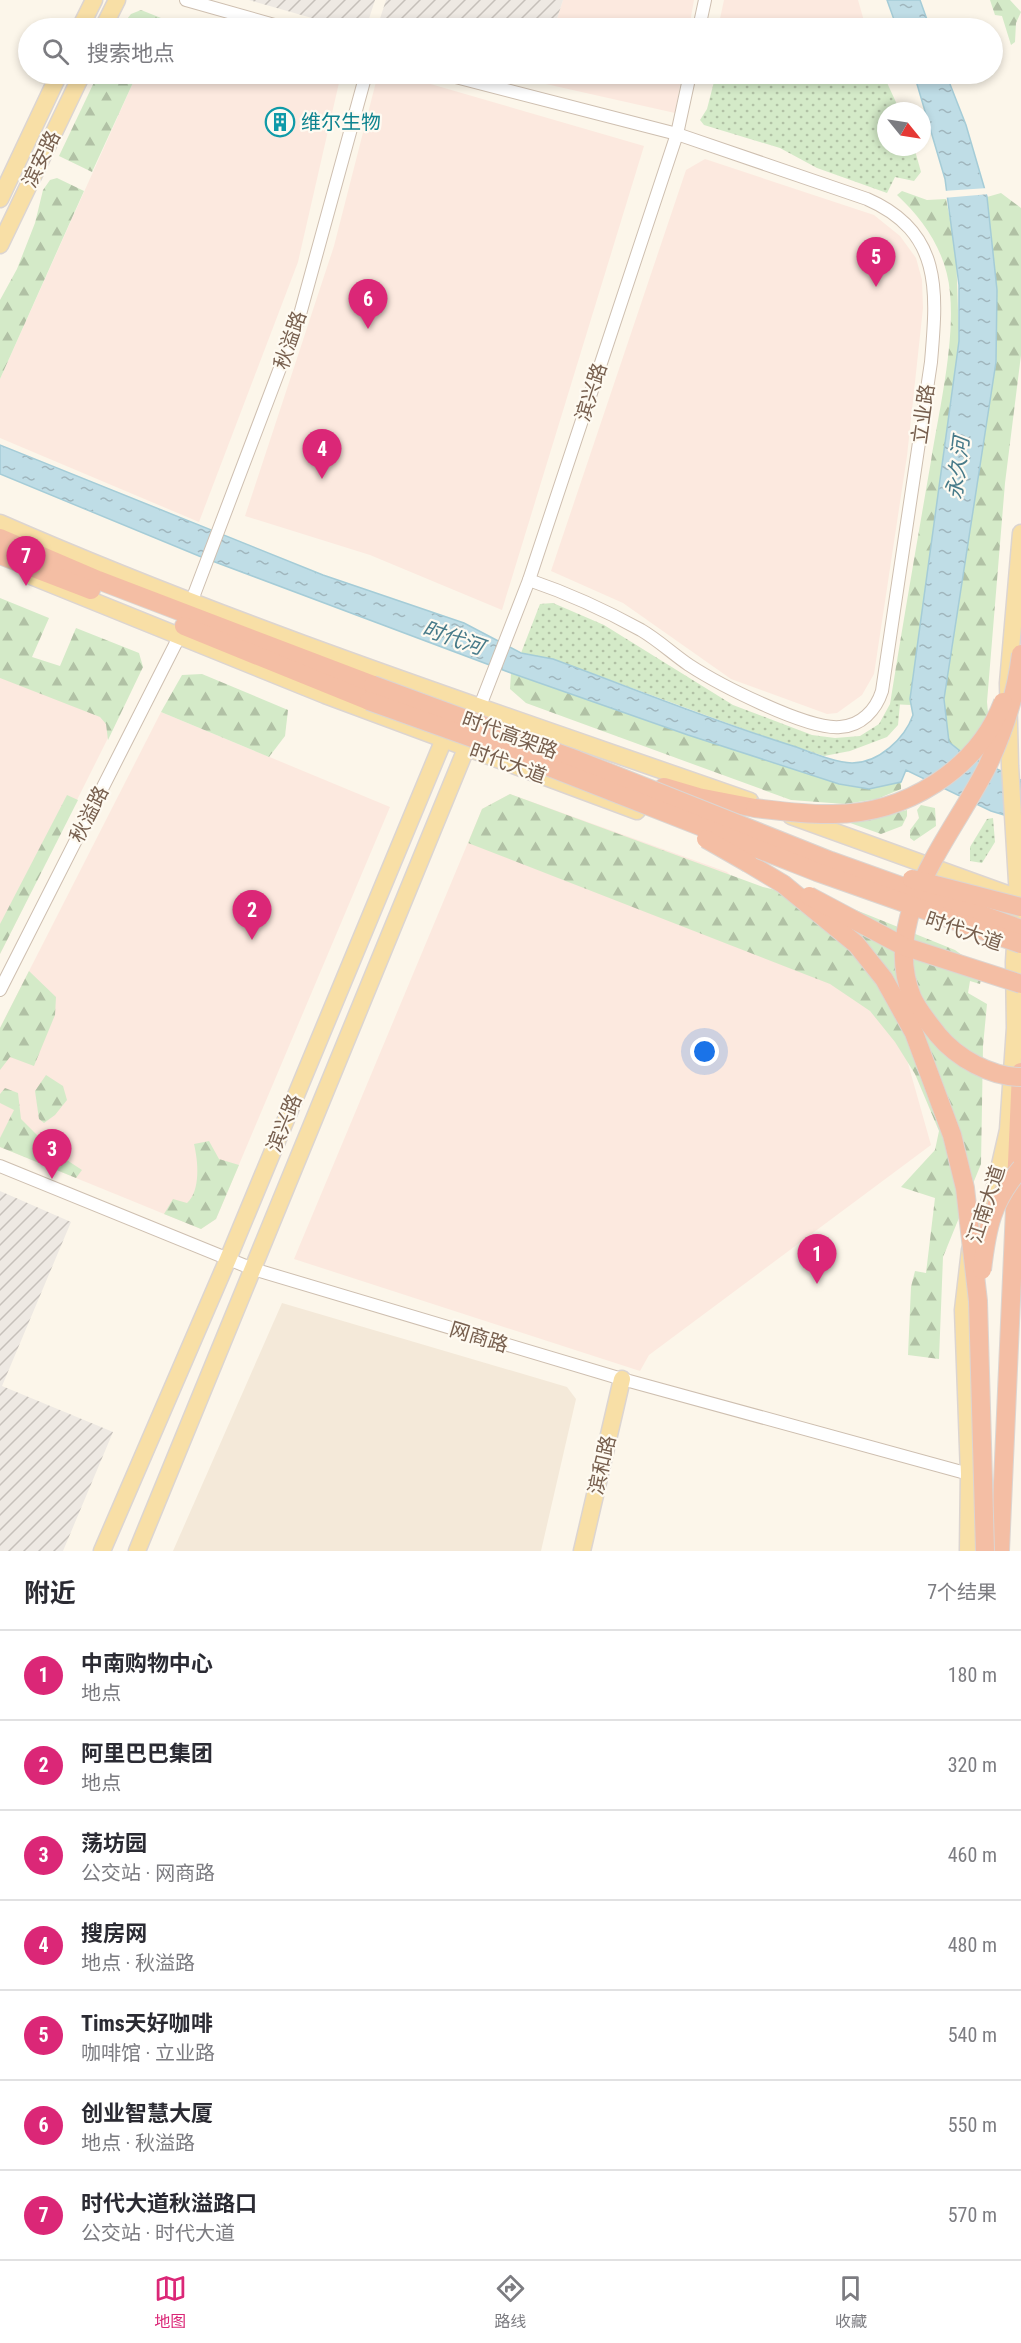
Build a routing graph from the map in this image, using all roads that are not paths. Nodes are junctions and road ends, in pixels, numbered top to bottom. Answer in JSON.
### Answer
{"nodes":[{"id":1,"x":94,"y":0,"type":"edge"},
{"id":2,"x":117,"y":0,"type":"edge"},
{"id":3,"x":186,"y":0,"type":"edge"},
{"id":4,"x":705,"y":0,"type":"edge"},
{"id":5,"x":85,"y":18,"type":"edge"},
{"id":6,"x":108,"y":18,"type":"edge"},
{"id":7,"x":250,"y":18,"type":"edge"},
{"id":8,"x":701,"y":18,"type":"edge"},
{"id":9,"x":54,"y":84,"type":"edge"},
{"id":10,"x":77,"y":84,"type":"edge"},
{"id":11,"x":363,"y":84,"type":"edge"},
{"id":12,"x":483,"y":84,"type":"edge"},
{"id":13,"x":688,"y":84,"type":"edge"},
{"id":14,"x":677,"y":134,"type":"junction"},
{"id":15,"x":0,"y":198,"type":"edge"},
{"id":16,"x":0,"y":245,"type":"edge"},
{"id":17,"x":0,"y":523,"type":"edge"},
{"id":18,"x":1021,"y":533,"type":"edge"},
{"id":19,"x":0,"y":538,"type":"edge"},
{"id":20,"x":0,"y":555,"type":"edge"},
{"id":21,"x":0,"y":563,"type":"edge"},
{"id":22,"x":529,"y":580,"type":"junction"},
{"id":23,"x":192,"y":600,"type":"junction"},
{"id":24,"x":179,"y":637,"type":"junction"},
{"id":25,"x":1021,"y":646,"type":"edge"},
{"id":26,"x":1021,"y":654,"type":"edge"},
{"id":27,"x":480,"y":706,"type":"junction"},
{"id":28,"x":444,"y":739,"type":"junction"},
{"id":29,"x":468,"y":747,"type":"junction"},
{"id":30,"x":578,"y":760,"type":"junction"},
{"id":31,"x":621,"y":795,"type":"junction"},
{"id":32,"x":804,"y":849,"type":"junction"},
{"id":33,"x":783,"y":884,"type":"junction"},
{"id":34,"x":1020,"y":902,"type":"edge"},
{"id":35,"x":1021,"y":929,"type":"edge"},
{"id":36,"x":1019,"y":947,"type":"edge"},
{"id":37,"x":1021,"y":984,"type":"edge"},
{"id":38,"x":0,"y":990,"type":"edge"},
{"id":39,"x":1018,"y":1026,"type":"edge"},
{"id":40,"x":1021,"y":1072,"type":"edge"},
{"id":41,"x":1021,"y":1077,"type":"edge"},
{"id":42,"x":0,"y":1166,"type":"edge"},
{"id":43,"x":1021,"y":1168,"type":"edge"},
{"id":44,"x":228,"y":1259,"type":"junction"},
{"id":45,"x":253,"y":1269,"type":"junction"},
{"id":46,"x":978,"y":1301,"type":"junction"},
{"id":47,"x":1021,"y":1355,"type":"edge"},
{"id":48,"x":622,"y":1379,"type":"junction"},
{"id":49,"x":969,"y":1474,"type":"junction"},
{"id":50,"x":102,"y":1551,"type":"edge"},
{"id":51,"x":137,"y":1551,"type":"edge"},
{"id":52,"x":582,"y":1551,"type":"edge"},
{"id":53,"x":968,"y":1551,"type":"edge"},
{"id":54,"x":985,"y":1551,"type":"edge"},
{"id":55,"x":1000,"y":1551,"type":"edge"},
{"id":56,"x":1010,"y":1551,"type":"edge"}],
"edges":[{"from":1,"to":5,"type":"main road"},
{"from":2,"to":6,"type":"main road"},
{"from":3,"to":7,"type":"street"},
{"from":4,"to":8,"type":"street"},
{"from":9,"to":15,"type":"main road","name":"滨安路"},
{"from":10,"to":16,"type":"main road","name":"滨安路"},
{"from":11,"to":23,"type":"street","name":"秋溢路"},
{"from":12,"to":14,"type":"street","name":"立业路"},
{"from":13,"to":14,"type":"street","name":"滨兴路"},
{"from":14,"to":22,"type":"street","name":"滨兴路"},
{"from":14,"to":22,"type":"street","name":"立业路"},
{"from":17,"to":23,"type":"main road"},
{"from":18,"to":34,"type":"main road","name":"江南大道"},
{"from":19,"to":30,"type":"highway","name":"时代高架路","bridge":true},
{"from":20,"to":31,"type":"highway","name":"时代高架路","bridge":true},
{"from":21,"to":24,"type":"main road","name":"时代大道"},
{"from":22,"to":27,"type":"street","name":"滨兴路"},
{"from":23,"to":27,"type":"main road"},
{"from":24,"to":28,"type":"main road","name":"时代大道"},
{"from":24,"to":38,"type":"street","name":"秋溢路"},
{"from":25,"to":30,"type":"highway","bridge":true},
{"from":26,"to":41,"type":"highway","bridge":true},
{"from":27,"to":28,"type":"main road","name":"滨兴路"},
{"from":27,"to":29,"type":"main road","name":"滨兴路"},
{"from":27,"to":34,"type":"main road"},
{"from":28,"to":29,"type":"main road","name":"时代大道"},
{"from":28,"to":44,"type":"main road","name":"滨兴路"},
{"from":29,"to":36,"type":"main road","name":"时代大道"},
{"from":29,"to":45,"type":"main road","name":"滨兴路"},
{"from":30,"to":32,"type":"highway","name":"时代高架路","bridge":true},
{"from":31,"to":33,"type":"highway","bridge":true},
{"from":31,"to":36,"type":"highway","name":"时代高架路","bridge":true},
{"from":32,"to":34,"type":"highway","bridge":true},
{"from":32,"to":35,"type":"highway","name":"时代高架路","bridge":true},
{"from":33,"to":37,"type":"highway","bridge":true},
{"from":33,"to":46,"type":"highway","bridge":true},
{"from":34,"to":36,"type":"main road","name":"江南大道"},
{"from":36,"to":39,"type":"main road","name":"江南大道"},
{"from":39,"to":49,"type":"main road","name":"江南大道"},
{"from":40,"to":55,"type":"highway","bridge":true},
{"from":42,"to":44,"type":"street","name":"网商路"},
{"from":43,"to":46,"type":"highway","bridge":true},
{"from":44,"to":45,"type":"street","name":"网商路"},
{"from":44,"to":50,"type":"main road","name":"滨兴路"},
{"from":45,"to":48,"type":"street","name":"网商路"},
{"from":45,"to":51,"type":"main road","name":"滨兴路"},
{"from":46,"to":54,"type":"highway","bridge":true},
{"from":47,"to":56,"type":"highway"},
{"from":48,"to":49,"type":"street","name":"网商路"},
{"from":48,"to":52,"type":"main road","name":"滨和路"},
{"from":49,"to":53,"type":"main road","name":"江南大道"}]}
